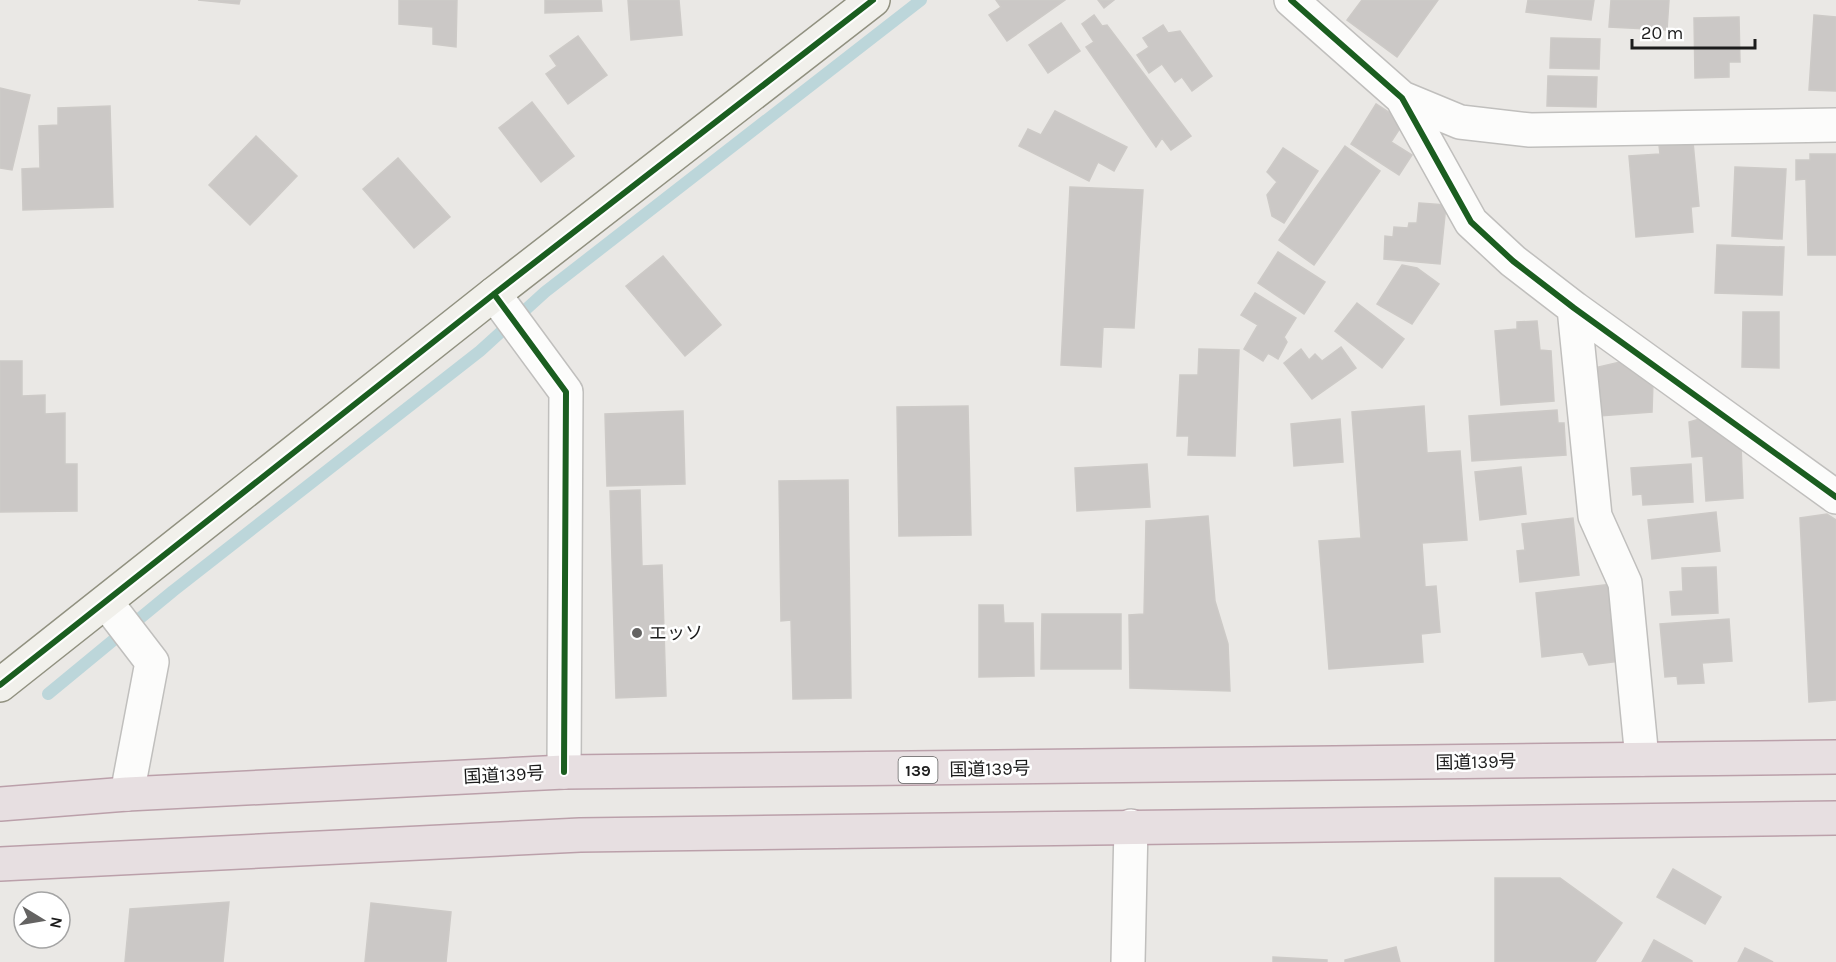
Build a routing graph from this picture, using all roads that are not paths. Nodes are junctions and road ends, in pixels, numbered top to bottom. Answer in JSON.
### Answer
{"nodes":[{"id":1,"x":873,"y":0,"type":"edge"},
{"id":2,"x":1291,"y":0,"type":"edge"},
{"id":3,"x":1402,"y":98,"type":"junction"},
{"id":4,"x":1836,"y":125,"type":"edge"},
{"id":5,"x":498,"y":299,"type":"junction"},
{"id":6,"x":1574,"y":308,"type":"junction"},
{"id":7,"x":1836,"y":497,"type":"edge"},
{"id":8,"x":110,"y":608,"type":"junction"},
{"id":9,"x":0,"y":685,"type":"edge"},
{"id":10,"x":1836,"y":756,"type":"edge"},
{"id":11,"x":1642,"y":759,"type":"junction"},
{"id":12,"x":564,"y":772,"type":"junction"},
{"id":13,"x":127,"y":794,"type":"junction"},
{"id":14,"x":0,"y":804,"type":"edge"},
{"id":15,"x":1836,"y":818,"type":"edge"},
{"id":16,"x":1131,"y":826,"type":"junction"},
{"id":17,"x":0,"y":864,"type":"edge"},
{"id":18,"x":1128,"y":962,"type":"edge"}],
"edges":[{"from":1,"to":5,"type":"street"},
{"from":2,"to":3,"type":"street"},
{"from":3,"to":4,"type":"street"},
{"from":3,"to":6,"type":"street"},
{"from":5,"to":8,"type":"street"},
{"from":5,"to":12,"type":"street"},
{"from":6,"to":7,"type":"street"},
{"from":6,"to":11,"type":"street"},
{"from":8,"to":9,"type":"street"},
{"from":8,"to":13,"type":"street"},
{"from":10,"to":11,"type":"highway","name":"国道139号","number":"139"},
{"from":11,"to":12,"type":"highway","name":"国道139号","number":"139"},
{"from":12,"to":13,"type":"highway","name":"国道139号","number":"139"},
{"from":13,"to":14,"type":"highway","name":"国道139号","number":"139"},
{"from":15,"to":16,"type":"highway"},
{"from":16,"to":17,"type":"highway"},
{"from":16,"to":18,"type":"street"}]}
